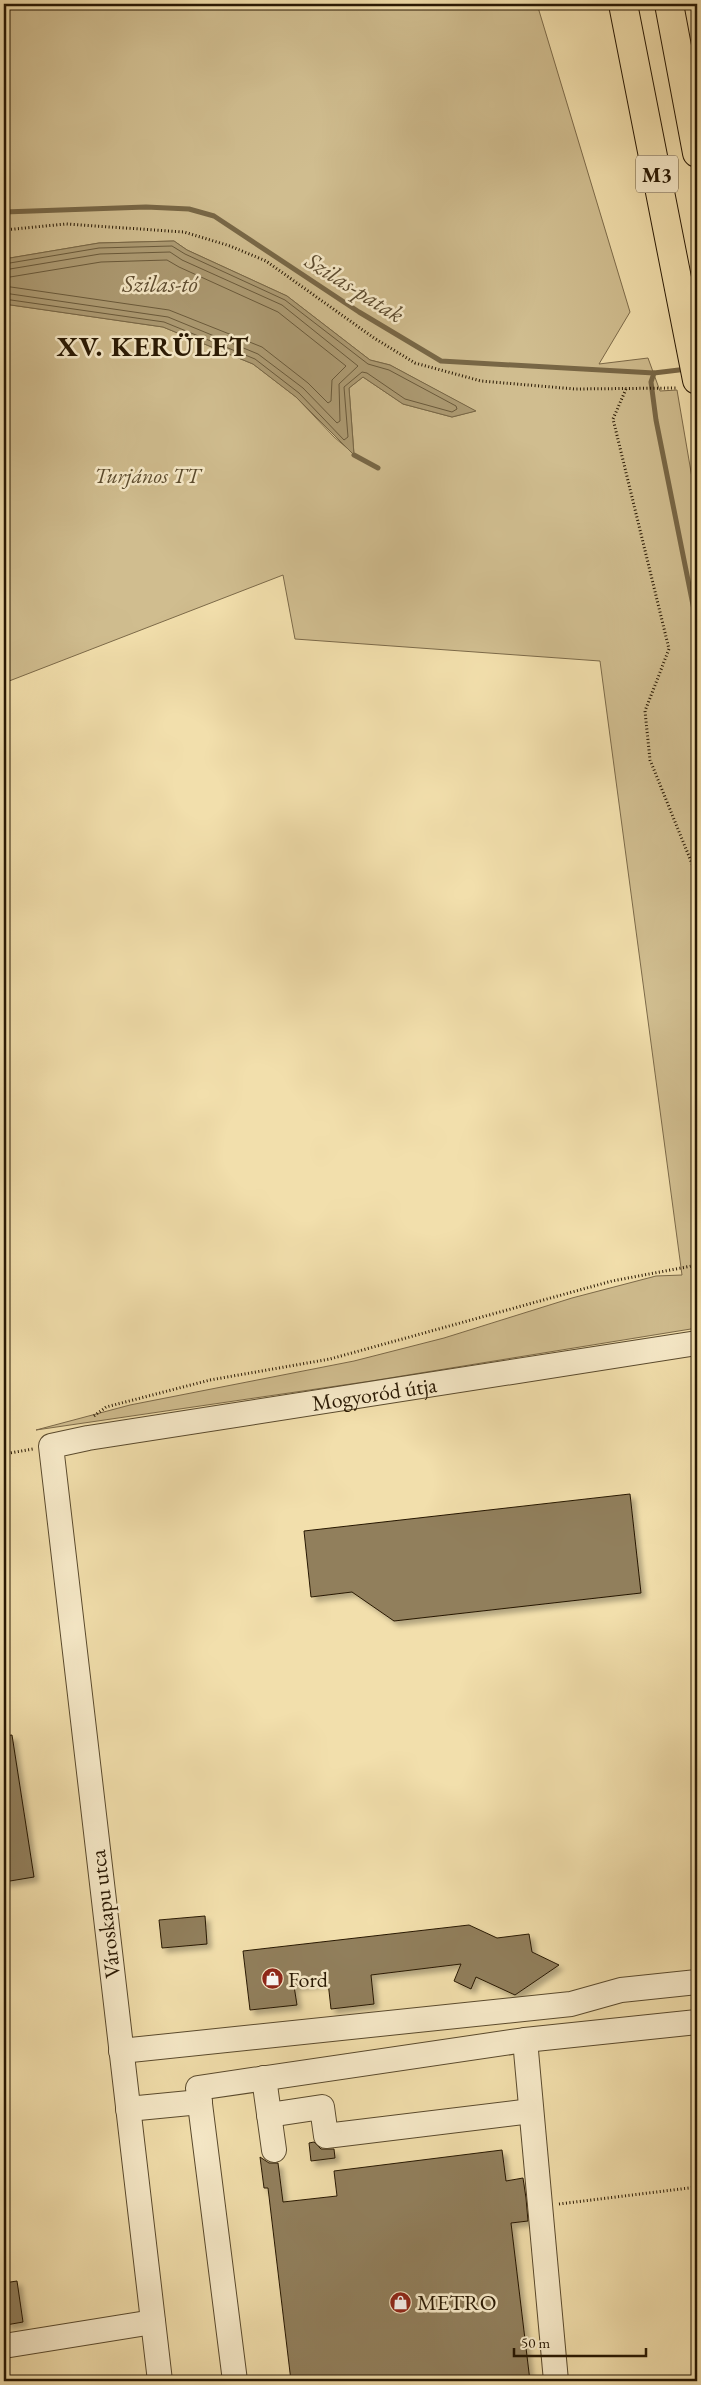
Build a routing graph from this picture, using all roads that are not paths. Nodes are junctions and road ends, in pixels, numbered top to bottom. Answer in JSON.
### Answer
{"nodes":[{"id":1,"x":623,"y":4,"type":"edge"},
{"id":2,"x":669,"y":4,"type":"edge"},
{"id":3,"x":697,"y":153,"type":"edge"},
{"id":4,"x":685,"y":384,"type":"edge"},
{"id":5,"x":697,"y":1343,"type":"edge"},
{"id":6,"x":51,"y":1446,"type":"joint"},
{"id":7,"x":697,"y":1982,"type":"edge"},
{"id":8,"x":697,"y":2022,"type":"edge"},
{"id":9,"x":525,"y":2040,"type":"junction"},
{"id":10,"x":121,"y":2051,"type":"junction"},
{"id":11,"x":264,"y":2078,"type":"junction"},
{"id":12,"x":200,"y":2102,"type":"junction"},
{"id":13,"x":128,"y":2109,"type":"junction"},
{"id":14,"x":531,"y":2111,"type":"junction"},
{"id":15,"x":269,"y":2115,"type":"junction"},
{"id":16,"x":274,"y":2150,"type":"dead end"},
{"id":17,"x":153,"y":2322,"type":"junction"},
{"id":18,"x":4,"y":2346,"type":"edge"},
{"id":19,"x":160,"y":2381,"type":"edge"},
{"id":20,"x":235,"y":2381,"type":"edge"},
{"id":21,"x":556,"y":2381,"type":"edge"}],
"edges":[{"from":1,"to":4,"type":"highway","number":"M3"},
{"from":2,"to":3,"type":"highway","number":"M3"},
{"from":5,"to":6,"type":"street","name":"Mogyoród útja"},
{"from":6,"to":10,"type":"street","name":"Városkapu utca"},
{"from":7,"to":10,"type":"street"},
{"from":8,"to":9,"type":"street"},
{"from":9,"to":11,"type":"street"},
{"from":9,"to":14,"type":"street"},
{"from":10,"to":13,"type":"street","name":"Városkapu utca"},
{"from":11,"to":12,"type":"street"},
{"from":11,"to":15,"type":"street"},
{"from":12,"to":13,"type":"street"},
{"from":12,"to":20,"type":"street"},
{"from":13,"to":17,"type":"street","name":"Városkapu utca"},
{"from":14,"to":15,"type":"street"},
{"from":14,"to":21,"type":"street"},
{"from":15,"to":16,"type":"street"},
{"from":17,"to":18,"type":"street"},
{"from":17,"to":19,"type":"street","name":"Városkapu utca"}]}
